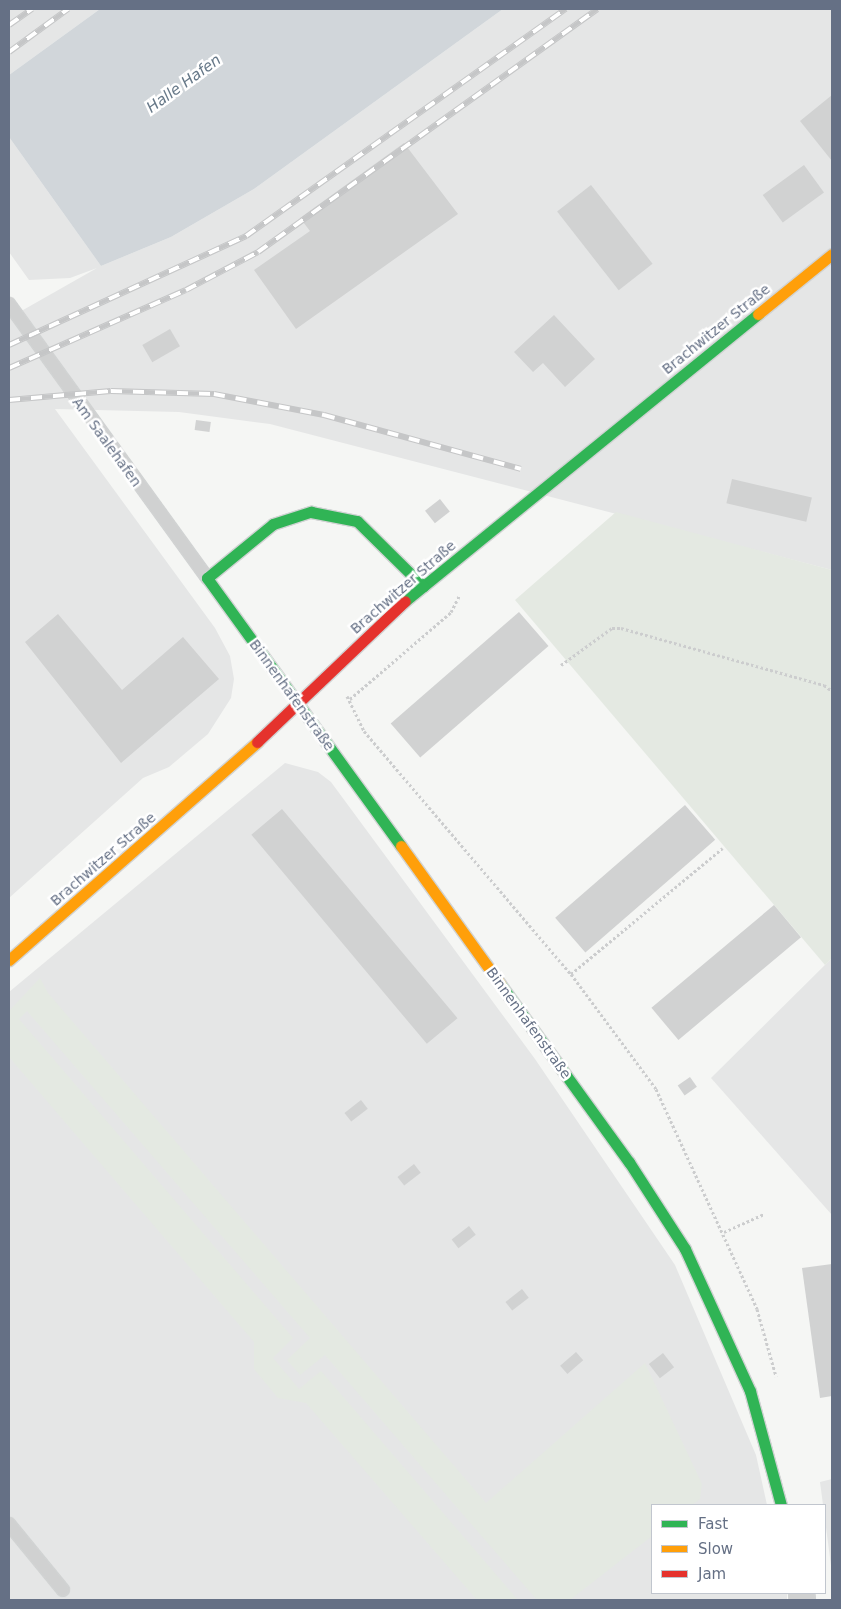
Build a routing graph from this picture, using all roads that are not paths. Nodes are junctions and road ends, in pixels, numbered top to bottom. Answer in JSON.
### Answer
{"nodes":[{"id":1,"x":832,"y":254,"type":"edge"},
{"id":2,"x":9,"y":304,"type":"edge"},
{"id":3,"x":207,"y":578,"type":"junction"},
{"id":4,"x":424,"y":586,"type":"junction"},
{"id":5,"x":297,"y":702,"type":"junction"},
{"id":6,"x":9,"y":960,"type":"edge"},
{"id":7,"x":781,"y":1504,"type":"edge"},
{"id":8,"x":9,"y":1524,"type":"edge"},
{"id":9,"x":63,"y":1590,"type":"dead end"}],
"edges":[{"from":1,"to":4,"type":"street","name":"Brachwitzer Straße"},
{"from":2,"to":3,"type":"lane","name":"Am Saalehafen"},
{"from":3,"to":4,"type":"street"},
{"from":3,"to":5,"type":"street","name":"Binnenhafenstraße"},
{"from":4,"to":5,"type":"street","name":"Brachwitzer Straße"},
{"from":5,"to":6,"type":"street","name":"Brachwitzer Straße"},
{"from":5,"to":7,"type":"street","name":"Binnenhafenstraße"},
{"from":8,"to":9,"type":"lane"}]}
